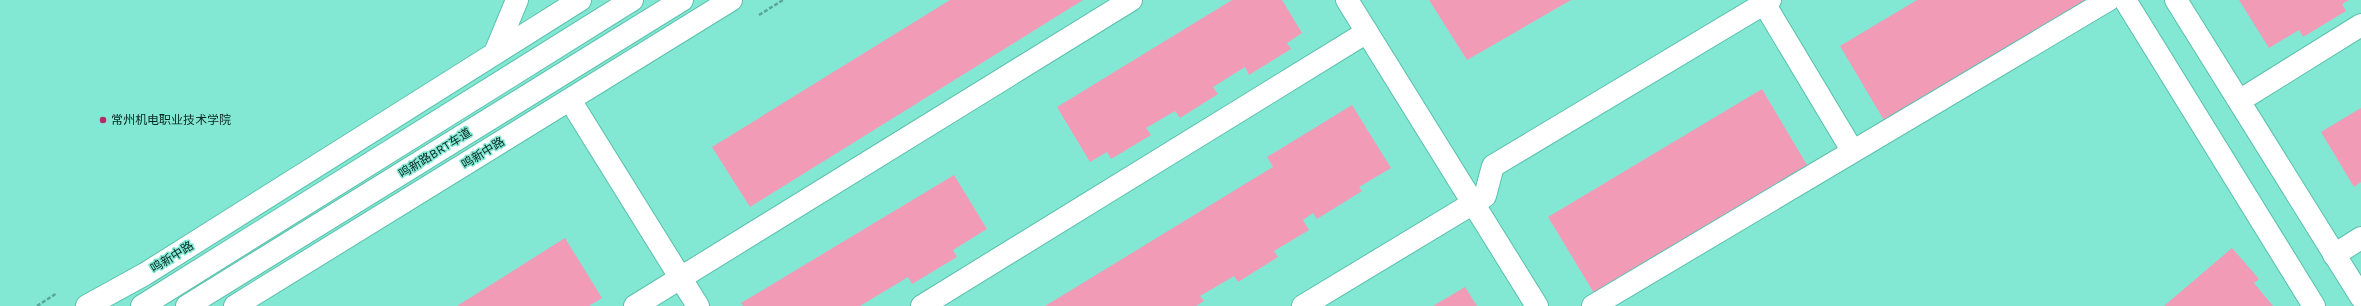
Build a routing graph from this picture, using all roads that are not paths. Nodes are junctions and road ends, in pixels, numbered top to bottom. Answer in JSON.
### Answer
{"nodes":[{"id":1,"x":517,"y":0,"type":"edge"},
{"id":2,"x":580,"y":0,"type":"edge"},
{"id":3,"x":632,"y":0,"type":"edge"},
{"id":4,"x":682,"y":0,"type":"edge"},
{"id":5,"x":731,"y":0,"type":"edge"},
{"id":6,"x":1130,"y":0,"type":"edge"},
{"id":7,"x":1348,"y":0,"type":"edge"},
{"id":8,"x":2108,"y":0,"type":"edge"},
{"id":9,"x":2125,"y":0,"type":"edge"},
{"id":10,"x":2176,"y":0,"type":"edge"},
{"id":11,"x":1765,"y":1,"type":"edge"},
{"id":12,"x":2361,"y":25,"type":"edge"},
{"id":13,"x":1367,"y":32,"type":"junction"},
{"id":14,"x":495,"y":53,"type":"junction"},
{"id":15,"x":570,"y":100,"type":"junction"},
{"id":16,"x":2239,"y":100,"type":"junction"},
{"id":17,"x":1852,"y":150,"type":"junction"},
{"id":18,"x":1473,"y":202,"type":"junction"},
{"id":19,"x":2361,"y":238,"type":"edge"},
{"id":20,"x":2334,"y":254,"type":"junction"},
{"id":21,"x":681,"y":278,"type":"junction"},
{"id":22,"x":279,"y":279,"type":"junction"},
{"id":23,"x":2361,"y":297,"type":"edge"},
{"id":24,"x":191,"y":304,"type":"edge"},
{"id":25,"x":87,"y":306,"type":"edge"},
{"id":26,"x":142,"y":306,"type":"edge"},
{"id":27,"x":235,"y":306,"type":"edge"},
{"id":28,"x":635,"y":306,"type":"edge"},
{"id":29,"x":698,"y":306,"type":"edge"},
{"id":30,"x":922,"y":306,"type":"edge"},
{"id":31,"x":1303,"y":306,"type":"edge"},
{"id":32,"x":1537,"y":306,"type":"edge"},
{"id":33,"x":1593,"y":306,"type":"edge"},
{"id":34,"x":2314,"y":306,"type":"edge"}],
"edges":[{"from":1,"to":14,"type":"main road"},
{"from":2,"to":14,"type":"main road","name":"鸣新中路"},
{"from":3,"to":26,"type":"main road"},
{"from":4,"to":24,"type":"main road","name":"鸣新路BRT车道"},
{"from":5,"to":15,"type":"main road","name":"鸣新中路"},
{"from":6,"to":21,"type":"main road"},
{"from":7,"to":13,"type":"main road"},
{"from":8,"to":17,"type":"main road"},
{"from":9,"to":34,"type":"main road"},
{"from":10,"to":16,"type":"main road"},
{"from":11,"to":17,"type":"main road"},
{"from":11,"to":18,"type":"main road"},
{"from":12,"to":16,"type":"main road"},
{"from":13,"to":18,"type":"main road"},
{"from":13,"to":30,"type":"main road"},
{"from":14,"to":25,"type":"main road","name":"鸣新中路"},
{"from":15,"to":21,"type":"main road"},
{"from":15,"to":22,"type":"main road","name":"鸣新中路"},
{"from":16,"to":20,"type":"main road"},
{"from":17,"to":33,"type":"main road"},
{"from":18,"to":31,"type":"main road"},
{"from":18,"to":32,"type":"main road"},
{"from":19,"to":20,"type":"main road"},
{"from":20,"to":23,"type":"main road"},
{"from":21,"to":28,"type":"main road"},
{"from":21,"to":29,"type":"main road"},
{"from":22,"to":24,"type":"main road"},
{"from":22,"to":27,"type":"main road","name":"鸣新中路"}]}
